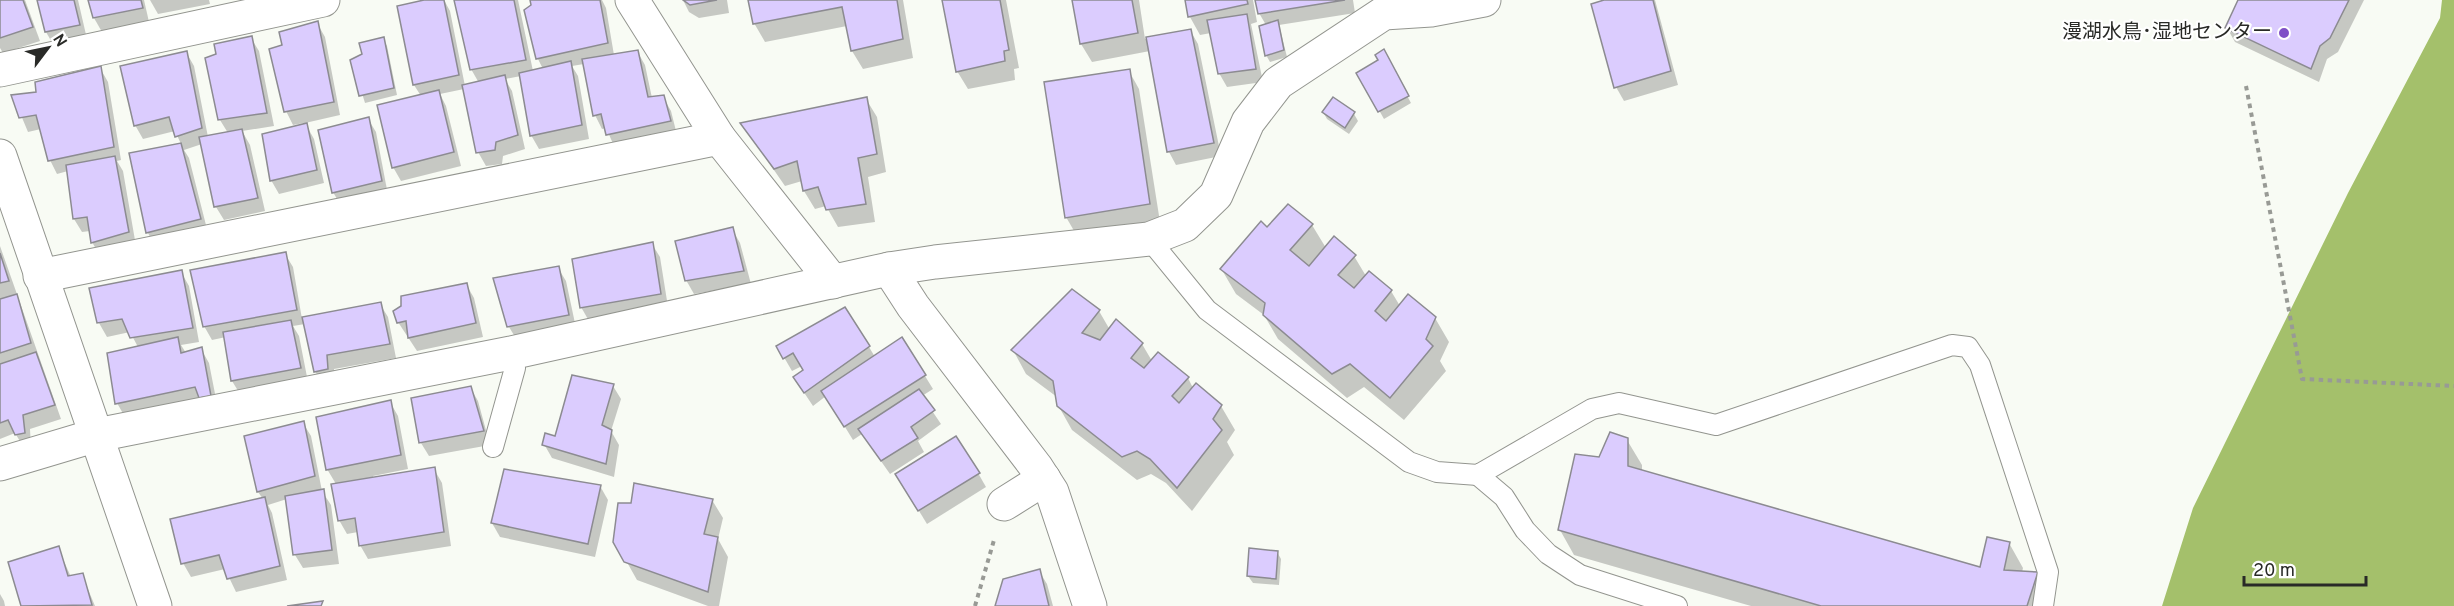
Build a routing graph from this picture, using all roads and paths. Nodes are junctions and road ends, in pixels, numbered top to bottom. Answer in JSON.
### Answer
{"nodes":[{"id":1,"x":323,"y":0,"type":"edge"},
{"id":2,"x":632,"y":0,"type":"edge"},
{"id":3,"x":1484,"y":0,"type":"edge"},
{"id":4,"x":1383,"y":6,"type":"edge"},
{"id":5,"x":0,"y":70,"type":"edge"},
{"id":6,"x":2246,"y":86,"type":"dead end"},
{"id":7,"x":719,"y":138,"type":"junction"},
{"id":8,"x":0,"y":156,"type":"edge"},
{"id":9,"x":1149,"y":239,"type":"junction"},
{"id":10,"x":889,"y":269,"type":"junction"},
{"id":11,"x":40,"y":276,"type":"junction"},
{"id":12,"x":833,"y":282,"type":"junction"},
{"id":13,"x":511,"y":353,"type":"junction"},
{"id":14,"x":2454,"y":386,"type":"edge"},
{"id":15,"x":97,"y":435,"type":"junction"},
{"id":16,"x":493,"y":447,"type":"dead end"},
{"id":17,"x":0,"y":464,"type":"edge"},
{"id":18,"x":1478,"y":475,"type":"junction"},
{"id":19,"x":1044,"y":479,"type":"junction"},
{"id":20,"x":1004,"y":504,"type":"joint"},
{"id":21,"x":155,"y":606,"type":"edge"},
{"id":22,"x":975,"y":606,"type":"edge"},
{"id":23,"x":1090,"y":606,"type":"edge"},
{"id":24,"x":1677,"y":606,"type":"edge"},
{"id":25,"x":2043,"y":606,"type":"edge"}],
"edges":[{"from":1,"to":5,"type":"street"},
{"from":2,"to":7,"type":"street"},
{"from":3,"to":4,"type":"street"},
{"from":4,"to":9,"type":"street"},
{"from":6,"to":14,"type":"path"},
{"from":7,"to":11,"type":"street"},
{"from":7,"to":12,"type":"street"},
{"from":8,"to":11,"type":"street"},
{"from":9,"to":10,"type":"street"},
{"from":9,"to":18,"type":"lane"},
{"from":10,"to":12,"type":"street"},
{"from":10,"to":19,"type":"street"},
{"from":11,"to":15,"type":"street"},
{"from":12,"to":13,"type":"street"},
{"from":13,"to":15,"type":"street"},
{"from":13,"to":16,"type":"lane"},
{"from":15,"to":17,"type":"street"},
{"from":15,"to":21,"type":"street"},
{"from":18,"to":24,"type":"lane"},
{"from":18,"to":25,"type":"lane"},
{"from":19,"to":20,"type":"street"},
{"from":19,"to":23,"type":"street"},
{"from":20,"to":22,"type":"path"}]}
